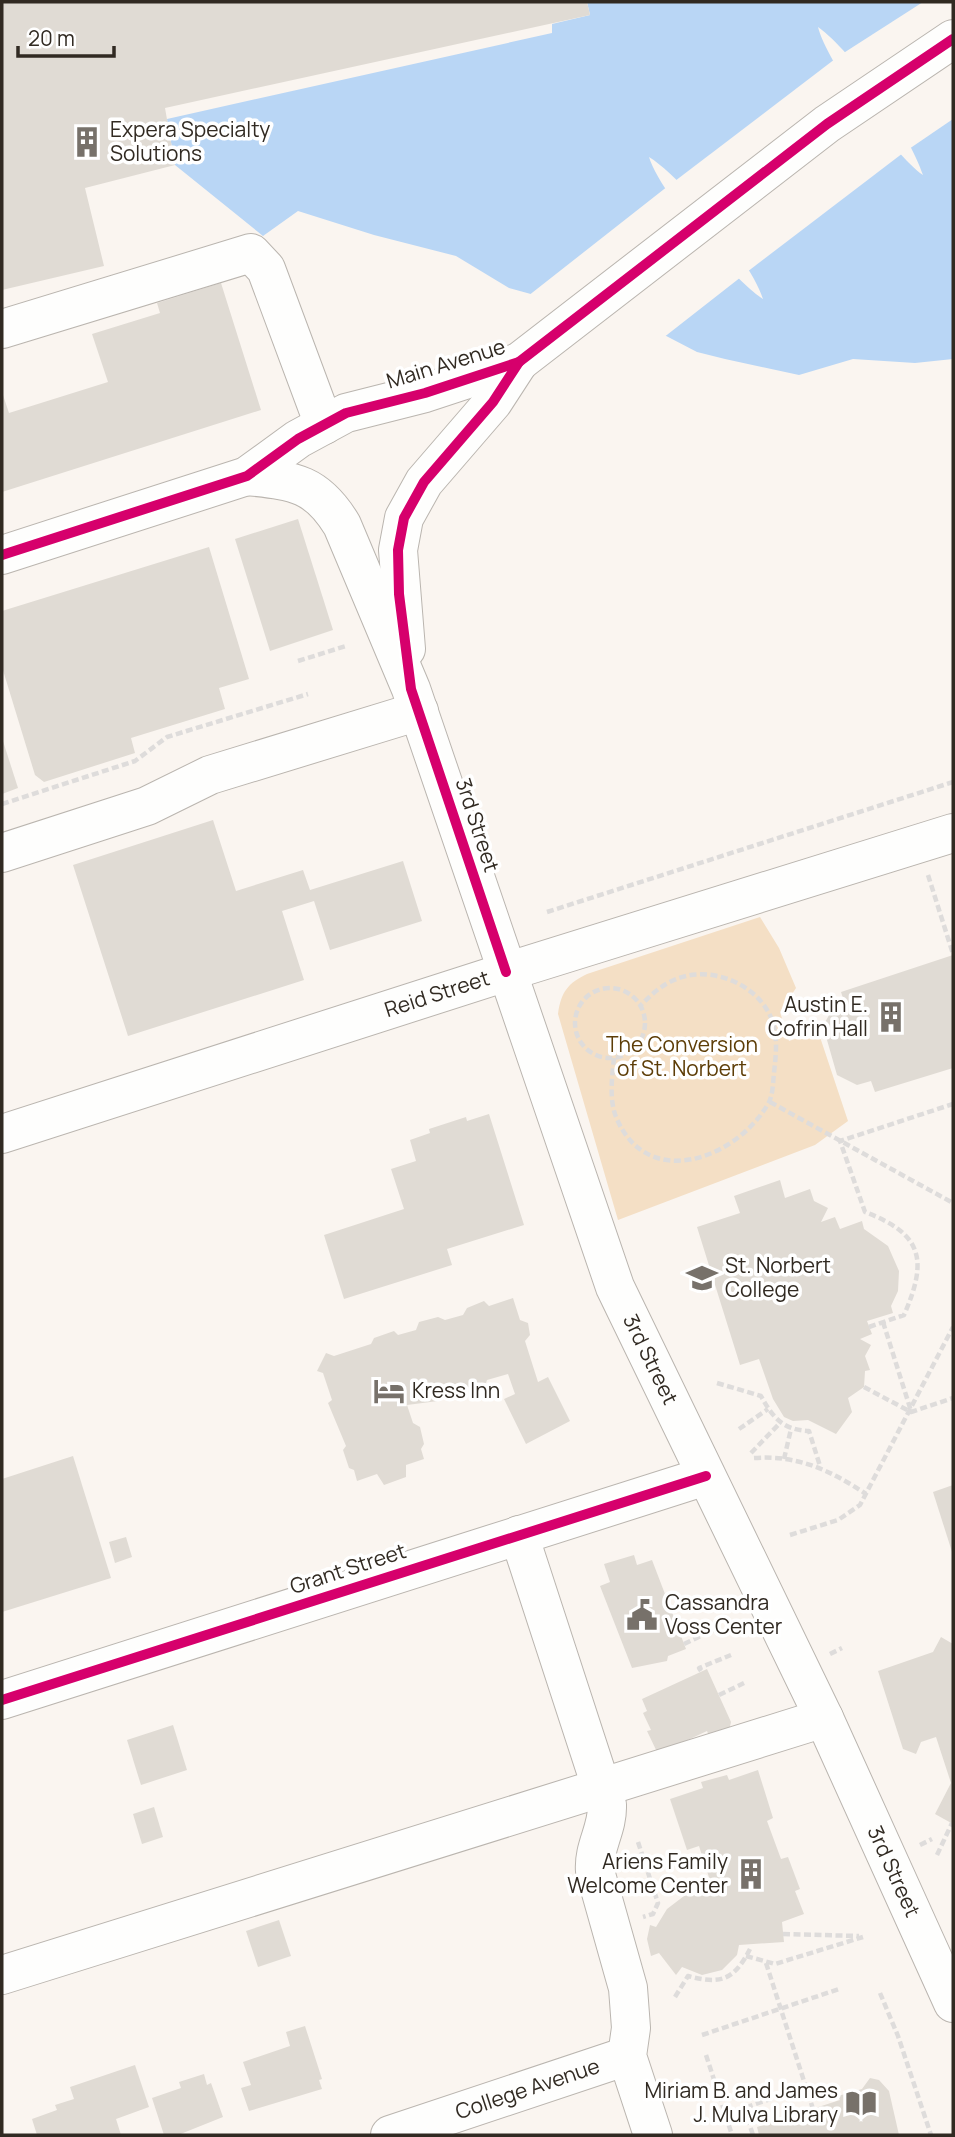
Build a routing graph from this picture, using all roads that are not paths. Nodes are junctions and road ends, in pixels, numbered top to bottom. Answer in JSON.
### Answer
{"nodes":[{"id":1,"x":953,"y":39,"type":"edge"},
{"id":2,"x":2,"y":329,"type":"edge"},
{"id":3,"x":519,"y":362,"type":"junction"},
{"id":4,"x":324,"y":425,"type":"junction"},
{"id":5,"x":247,"y":476,"type":"junction"},
{"id":6,"x":2,"y":555,"type":"edge"},
{"id":7,"x":415,"y":700,"type":"junction"},
{"id":8,"x":936,"y":838,"type":"edge"},
{"id":9,"x":2,"y":853,"type":"edge"},
{"id":10,"x":506,"y":972,"type":"junction"},
{"id":11,"x":2,"y":1133,"type":"edge"},
{"id":12,"x":706,"y":1476,"type":"junction"},
{"id":13,"x":519,"y":1535,"type":"junction"},
{"id":14,"x":2,"y":1700,"type":"edge"},
{"id":15,"x":824,"y":1718,"type":"junction"},
{"id":16,"x":603,"y":1788,"type":"junction"},
{"id":17,"x":2,"y":1975,"type":"edge"},
{"id":18,"x":953,"y":2003,"type":"edge"},
{"id":19,"x":627,"y":2056,"type":"junction"},
{"id":20,"x":390,"y":2135,"type":"edge"},
{"id":21,"x":653,"y":2135,"type":"edge"}],
"edges":[{"from":1,"to":3,"type":"main road","name":"Main Avenue"},
{"from":2,"to":4,"type":"main road"},
{"from":3,"to":4,"type":"main road","name":"Main Avenue"},
{"from":3,"to":7,"type":"main road"},
{"from":4,"to":5,"type":"main road","name":"Main Avenue"},
{"from":5,"to":6,"type":"main road","name":"Main Avenue"},
{"from":5,"to":7,"type":"main road"},
{"from":7,"to":9,"type":"main road"},
{"from":7,"to":10,"type":"main road","name":"3rd Street"},
{"from":8,"to":10,"type":"main road","name":"Reid Street"},
{"from":10,"to":11,"type":"main road","name":"Reid Street"},
{"from":10,"to":12,"type":"main road","name":"3rd Street"},
{"from":12,"to":13,"type":"main road","name":"Grant Street"},
{"from":12,"to":15,"type":"main road","name":"3rd Street"},
{"from":13,"to":14,"type":"main road","name":"Grant Street"},
{"from":13,"to":16,"type":"main road"},
{"from":15,"to":16,"type":"main road"},
{"from":15,"to":18,"type":"main road","name":"3rd Street"},
{"from":16,"to":17,"type":"main road"},
{"from":16,"to":19,"type":"main road"},
{"from":19,"to":20,"type":"main road","name":"College Avenue"},
{"from":19,"to":21,"type":"main road"}]}
